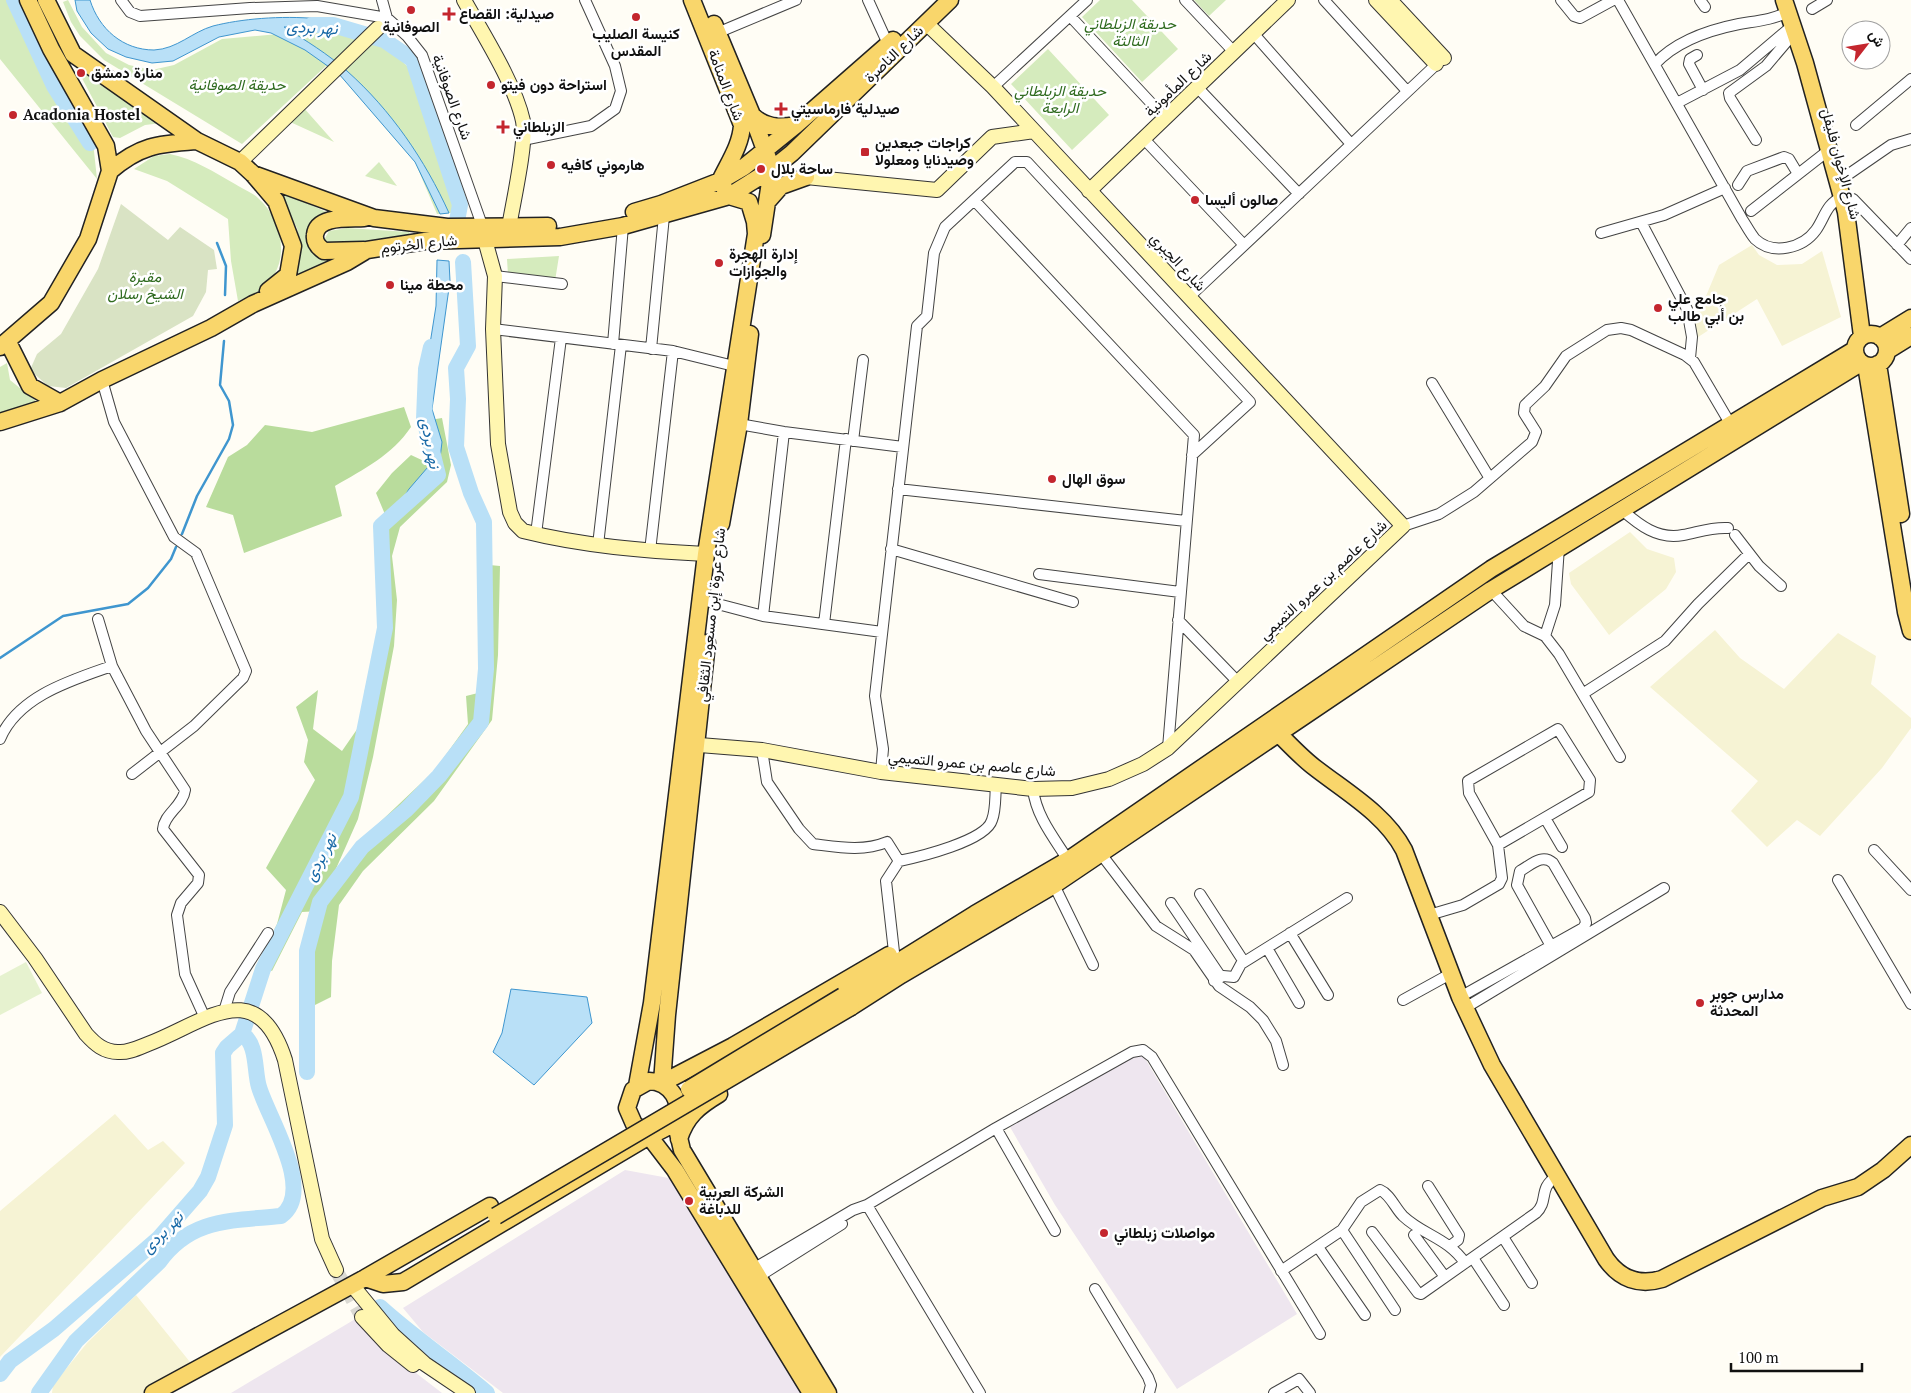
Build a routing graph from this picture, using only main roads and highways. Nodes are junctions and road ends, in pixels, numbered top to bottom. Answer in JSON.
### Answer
{"nodes":[{"id":1,"x":28,"y":0,"type":"edge"},
{"id":2,"x":46,"y":0,"type":"edge"},
{"id":3,"x":692,"y":0,"type":"edge"},
{"id":4,"x":704,"y":0,"type":"edge"},
{"id":5,"x":934,"y":0,"type":"edge"},
{"id":6,"x":950,"y":0,"type":"edge"},
{"id":7,"x":1791,"y":14,"type":"edge"},
{"id":8,"x":1808,"y":59,"type":"junction"},
{"id":9,"x":750,"y":121,"type":"junction"},
{"id":10,"x":796,"y":126,"type":"junction"},
{"id":11,"x":197,"y":141,"type":"junction"},
{"id":12,"x":766,"y":150,"type":"junction"},
{"id":13,"x":772,"y":169,"type":"junction"},
{"id":14,"x":110,"y":172,"type":"junction"},
{"id":15,"x":253,"y":174,"type":"junction"},
{"id":16,"x":720,"y":181,"type":"junction"},
{"id":17,"x":729,"y":196,"type":"junction"},
{"id":18,"x":1847,"y":198,"type":"junction"},
{"id":19,"x":766,"y":204,"type":"junction"},
{"id":20,"x":374,"y":218,"type":"junction"},
{"id":21,"x":484,"y":234,"type":"junction"},
{"id":22,"x":367,"y":250,"type":"junction"},
{"id":23,"x":253,"y":304,"type":"junction"},
{"id":24,"x":1911,"y":318,"type":"edge"},
{"id":25,"x":1911,"y":336,"type":"edge"},
{"id":26,"x":4,"y":344,"type":"edge"},
{"id":27,"x":1870,"y":350,"type":"junction"},
{"id":28,"x":60,"y":403,"type":"junction"},
{"id":29,"x":0,"y":422,"type":"edge"},
{"id":30,"x":1911,"y":576,"type":"edge"},
{"id":31,"x":1910,"y":627,"type":"edge"},
{"id":32,"x":1277,"y":732,"type":"junction"},
{"id":33,"x":690,"y":745,"type":"junction"},
{"id":34,"x":1007,"y":912,"type":"junction"},
{"id":35,"x":975,"y":914,"type":"junction"},
{"id":36,"x":847,"y":1001,"type":"junction"},
{"id":37,"x":665,"y":1056,"type":"junction"},
{"id":38,"x":692,"y":1067,"type":"junction"},
{"id":39,"x":662,"y":1084,"type":"junction"},
{"id":40,"x":637,"y":1086,"type":"junction"},
{"id":41,"x":676,"y":1115,"type":"junction"},
{"id":42,"x":649,"y":1136,"type":"junction"},
{"id":43,"x":679,"y":1139,"type":"junction"},
{"id":44,"x":1911,"y":1145,"type":"edge"},
{"id":45,"x":358,"y":1281,"type":"junction"},
{"id":46,"x":153,"y":1393,"type":"edge"},
{"id":47,"x":810,"y":1393,"type":"edge"},
{"id":48,"x":828,"y":1393,"type":"edge"}],
"edges":[{"from":1,"to":14,"type":"main road"},
{"from":2,"to":11,"type":"main road"},
{"from":3,"to":9,"type":"main road","name":"شارع المنامة"},
{"from":4,"to":9,"type":"main road","name":"شارع المنامة"},
{"from":5,"to":10,"type":"main road","name":"شارع الناصرة"},
{"from":6,"to":13,"type":"main road","name":"شارع الناصرة"},
{"from":7,"to":8,"type":"main road"},
{"from":7,"to":8,"type":"main road"},
{"from":8,"to":18,"type":"main road","name":"شارع الإخوان فليفل"},
{"from":8,"to":18,"type":"main road","name":"شارع الإخوان فليفل"},
{"from":9,"to":10,"type":"main road"},
{"from":9,"to":12,"type":"main road","name":"شارع المنامة"},
{"from":9,"to":16,"type":"main road","name":"شارع المنامة"},
{"from":10,"to":12,"type":"main road","name":"شارع الناصرة"},
{"from":11,"to":14,"type":"main road"},
{"from":11,"to":15,"type":"main road"},
{"from":12,"to":13,"type":"main road","name":"شارع عروة إبن مسعود الثقافي"},
{"from":12,"to":16,"type":"main road","name":"شارع الناصرة"},
{"from":13,"to":17,"type":"main road","name":"شارع الخرتوم"},
{"from":13,"to":19,"type":"main road","name":"شارع عروة إبن مسعود الثقافي"},
{"from":13,"to":19,"type":"main road"},
{"from":14,"to":26,"type":"main road"},
{"from":15,"to":20,"type":"main road"},
{"from":15,"to":23,"type":"main road"},
{"from":16,"to":17,"type":"main road"},
{"from":16,"to":21,"type":"main road","name":"شارع الناصرة"},
{"from":17,"to":21,"type":"main road","name":"شارع الخرتوم"},
{"from":17,"to":33,"type":"main road","name":"شارع عروة إبن مسعود الثقافي"},
{"from":18,"to":27,"type":"main road","name":"شارع الإخوان فليفل"},
{"from":19,"to":33,"type":"main road","name":"شارع عروة إبن مسعود الثقافي"},
{"from":20,"to":21,"type":"main road"},
{"from":20,"to":22,"type":"main road"},
{"from":21,"to":22,"type":"main road","name":"شارع الخرتوم"},
{"from":22,"to":23,"type":"main road","name":"شارع الخرتوم"},
{"from":23,"to":28,"type":"main road","name":"شارع الخرتوم"},
{"from":24,"to":27,"type":"main road"},
{"from":25,"to":27,"type":"main road"},
{"from":26,"to":28,"type":"main road"},
{"from":27,"to":30,"type":"main road","name":"شارع الإخوان فليفل"},
{"from":27,"to":31,"type":"main road","name":"شارع الإخوان فليفل"},
{"from":27,"to":32,"type":"main road"},
{"from":27,"to":35,"type":"main road"},
{"from":28,"to":29,"type":"main road","name":"شارع الخرتوم"},
{"from":32,"to":34,"type":"main road"},
{"from":32,"to":44,"type":"main road"},
{"from":33,"to":37,"type":"main road","name":"شارع عروة إبن مسعود الثقافي"},
{"from":33,"to":40,"type":"main road","name":"شارع عروة إبن مسعود الثقافي"},
{"from":34,"to":36,"type":"main road"},
{"from":34,"to":43,"type":"main road"},
{"from":35,"to":36,"type":"main road"},
{"from":35,"to":38,"type":"main road"},
{"from":36,"to":45,"type":"main road","bridge":true},
{"from":37,"to":38,"type":"main road"},
{"from":37,"to":39,"type":"main road","name":"شارع عروة إبن مسعود الثقافي"},
{"from":38,"to":39,"type":"main road"},
{"from":39,"to":40,"type":"main road"},
{"from":39,"to":41,"type":"main road"},
{"from":40,"to":42,"type":"main road"},
{"from":41,"to":42,"type":"main road"},
{"from":41,"to":43,"type":"main road"},
{"from":42,"to":45,"type":"main road"},
{"from":42,"to":47,"type":"main road"},
{"from":43,"to":48,"type":"main road"},
{"from":45,"to":46,"type":"main road"}]}
